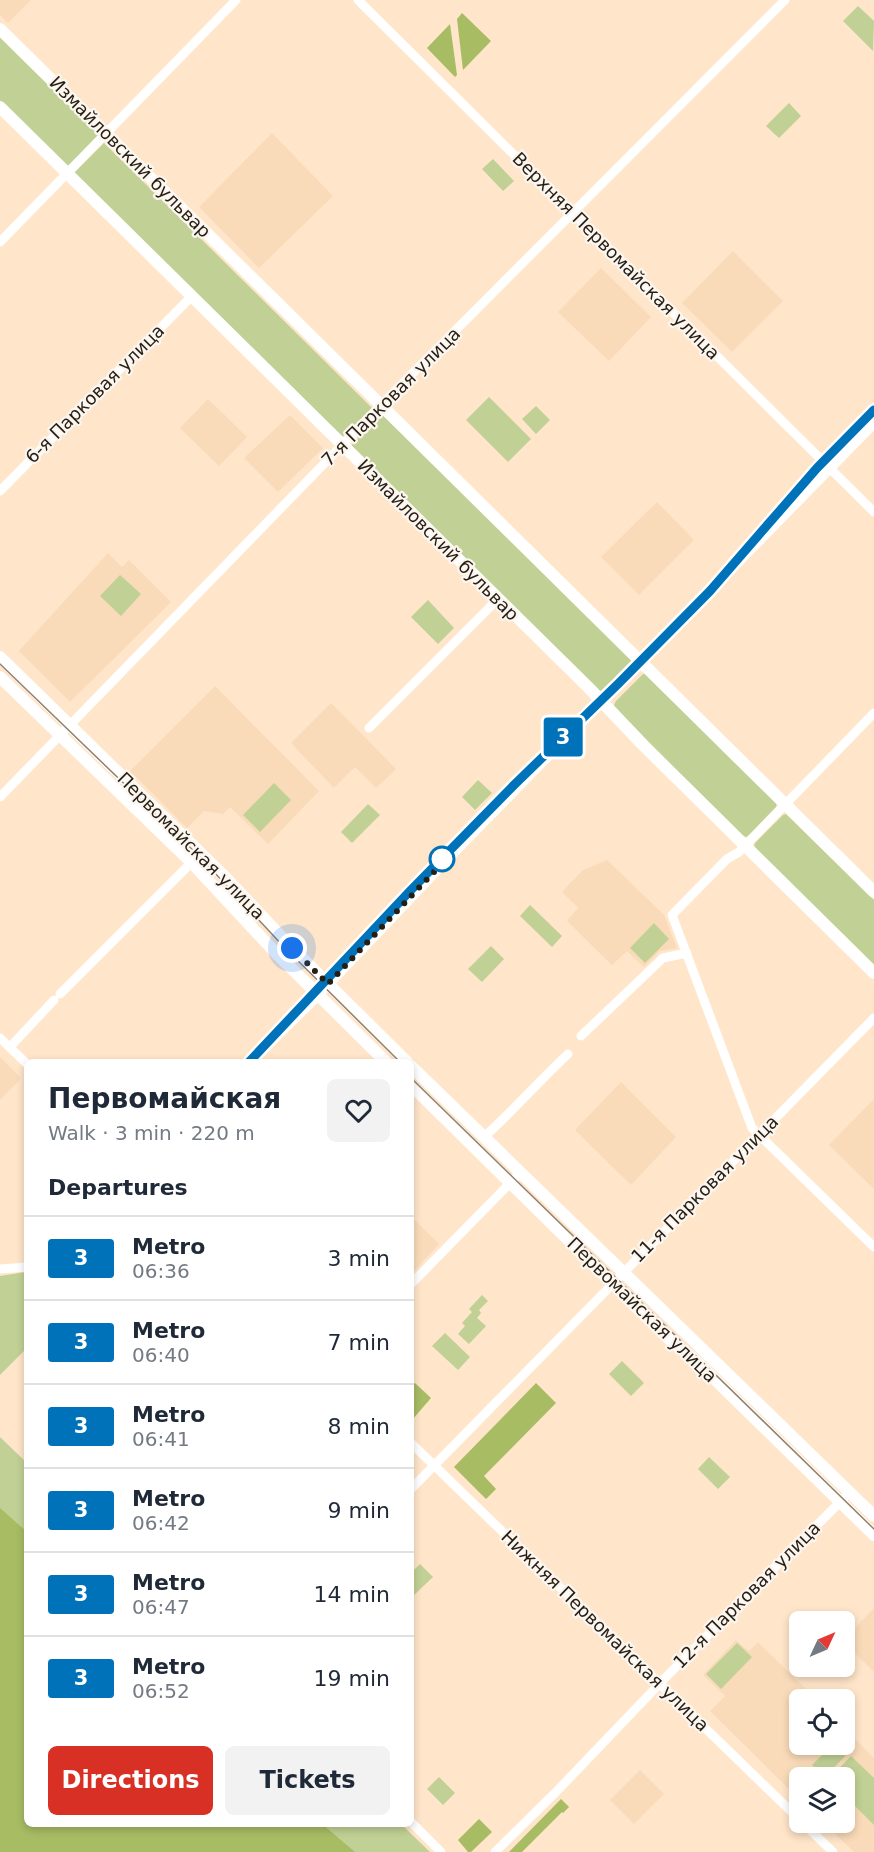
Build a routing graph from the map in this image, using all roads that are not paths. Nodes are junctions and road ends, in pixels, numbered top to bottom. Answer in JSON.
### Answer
{"nodes":[{"id":1,"x":236,"y":0,"type":"edge"},
{"id":2,"x":358,"y":0,"type":"edge"},
{"id":3,"x":785,"y":0,"type":"edge"},
{"id":4,"x":0,"y":28,"type":"edge"},
{"id":5,"x":0,"y":107,"type":"edge"},
{"id":6,"x":106,"y":134,"type":"junction"},
{"id":7,"x":67,"y":174,"type":"junction"},
{"id":8,"x":572,"y":213,"type":"junction"},
{"id":9,"x":0,"y":242,"type":"edge"},
{"id":10,"x":191,"y":297,"type":"junction"},
{"id":11,"x":381,"y":405,"type":"junction"},
{"id":12,"x":874,"y":422,"type":"edge"},
{"id":13,"x":342,"y":446,"type":"junction"},
{"id":14,"x":829,"y":467,"type":"junction"},
{"id":15,"x":0,"y":491,"type":"edge"},
{"id":16,"x":874,"y":512,"type":"edge"},
{"id":17,"x":498,"y":599,"type":"junction"},
{"id":18,"x":0,"y":657,"type":"edge"},
{"id":19,"x":641,"y":661,"type":"junction"},
{"id":20,"x":0,"y":676,"type":"edge"},
{"id":21,"x":601,"y":701,"type":"junction"},
{"id":22,"x":874,"y":713,"type":"edge"},
{"id":23,"x":70,"y":725,"type":"junction"},
{"id":24,"x":369,"y":728,"type":"dead end"},
{"id":25,"x":60,"y":736,"type":"junction"},
{"id":26,"x":0,"y":797,"type":"edge"},
{"id":27,"x":785,"y":805,"type":"junction"},
{"id":28,"x":745,"y":845,"type":"junction"},
{"id":29,"x":196,"y":857,"type":"junction"},
{"id":30,"x":874,"y":892,"type":"edge"},
{"id":31,"x":687,"y":953,"type":"junction"},
{"id":32,"x":874,"y":974,"type":"edge"},
{"id":33,"x":328,"y":984,"type":"junction"},
{"id":34,"x":317,"y":994,"type":"junction"},
{"id":35,"x":874,"y":1018,"type":"edge"},
{"id":36,"x":582,"y":1036,"type":"dead end"},
{"id":37,"x":0,"y":1038,"type":"edge"},
{"id":38,"x":10,"y":1047,"type":"junction"},
{"id":39,"x":568,"y":1054,"type":"dead end"},
{"id":40,"x":252,"y":1059,"type":"edge"},
{"id":41,"x":383,"y":1059,"type":"edge"},
{"id":42,"x":404,"y":1059,"type":"edge"},
{"id":43,"x":24,"y":1061,"type":"edge"},
{"id":44,"x":414,"y":1069,"type":"edge"},
{"id":45,"x":414,"y":1088,"type":"edge"},
{"id":46,"x":759,"y":1135,"type":"junction"},
{"id":47,"x":484,"y":1137,"type":"junction"},
{"id":48,"x":515,"y":1177,"type":"junction"},
{"id":49,"x":874,"y":1247,"type":"edge"},
{"id":50,"x":24,"y":1267,"type":"edge"},
{"id":51,"x":0,"y":1269,"type":"edge"},
{"id":52,"x":623,"y":1272,"type":"junction"},
{"id":53,"x":414,"y":1281,"type":"edge"},
{"id":54,"x":612,"y":1283,"type":"junction"},
{"id":55,"x":414,"y":1446,"type":"edge"},
{"id":56,"x":434,"y":1465,"type":"junction"},
{"id":57,"x":414,"y":1486,"type":"edge"},
{"id":58,"x":844,"y":1497,"type":"junction"},
{"id":59,"x":874,"y":1516,"type":"edge"},
{"id":60,"x":874,"y":1535,"type":"edge"},
{"id":61,"x":659,"y":1683,"type":"junction"},
{"id":62,"x":789,"y":1809,"type":"edge"},
{"id":63,"x":414,"y":1825,"type":"edge"},
{"id":64,"x":813,"y":1833,"type":"edge"},
{"id":65,"x":441,"y":1852,"type":"edge"},
{"id":66,"x":495,"y":1852,"type":"edge"},
{"id":67,"x":832,"y":1852,"type":"edge"}],
"edges":[{"from":1,"to":6,"type":"street"},
{"from":2,"to":8,"type":"street","name":"Верхняя Первомайская улица"},
{"from":3,"to":8,"type":"street","name":"7-я Парковая улица"},
{"from":4,"to":6,"type":"main road","name":"Измайловский бульвар"},
{"from":5,"to":7,"type":"main road","name":"Измайловский бульвар"},
{"from":6,"to":7,"type":"street"},
{"from":6,"to":11,"type":"main road","name":"Измайловский бульвар"},
{"from":7,"to":9,"type":"street"},
{"from":7,"to":10,"type":"main road","name":"Измайловский бульвар"},
{"from":8,"to":11,"type":"street","name":"7-я Парковая улица"},
{"from":8,"to":14,"type":"street","name":"Верхняя Первомайская улица"},
{"from":10,"to":13,"type":"main road","name":"Измайловский бульвар"},
{"from":10,"to":15,"type":"street","name":"6-я Парковая улица"},
{"from":11,"to":13,"type":"street","name":"7-я Парковая улица"},
{"from":11,"to":19,"type":"main road","name":"Измайловский бульвар"},
{"from":12,"to":14,"type":"main road"},
{"from":13,"to":17,"type":"main road","name":"Измайловский бульвар"},
{"from":13,"to":23,"type":"street","name":"7-я Парковая улица"},
{"from":14,"to":16,"type":"street","name":"Верхняя Первомайская улица"},
{"from":14,"to":19,"type":"main road"},
{"from":17,"to":21,"type":"main road","name":"Измайловский бульвар"},
{"from":17,"to":24,"type":"street"},
{"from":18,"to":23,"type":"main road","name":"Первомайская улица"},
{"from":19,"to":21,"type":"main road"},
{"from":19,"to":27,"type":"main road","name":"Измайловский бульвар"},
{"from":20,"to":25,"type":"main road","name":"Первомайская улица"},
{"from":21,"to":28,"type":"main road","name":"Измайловский бульвар"},
{"from":21,"to":33,"type":"main road"},
{"from":22,"to":27,"type":"street"},
{"from":23,"to":25,"type":"street","name":"7-я Парковая улица"},
{"from":23,"to":29,"type":"main road","name":"Первомайская улица"},
{"from":25,"to":26,"type":"street","name":"7-я Парковая улица"},
{"from":25,"to":29,"type":"main road","name":"Первомайская улица"},
{"from":27,"to":28,"type":"street"},
{"from":27,"to":30,"type":"main road","name":"Измайловский бульвар"},
{"from":28,"to":31,"type":"street"},
{"from":28,"to":32,"type":"main road","name":"Измайловский бульвар"},
{"from":29,"to":33,"type":"main road","name":"Первомайская улица"},
{"from":29,"to":34,"type":"main road","name":"Первомайская улица"},
{"from":29,"to":38,"type":"street"},
{"from":31,"to":36,"type":"street"},
{"from":31,"to":46,"type":"street"},
{"from":33,"to":34,"type":"main road"},
{"from":33,"to":42,"type":"main road","name":"Первомайская улица"},
{"from":34,"to":40,"type":"main road"},
{"from":34,"to":41,"type":"main road","name":"Первомайская улица"},
{"from":35,"to":46,"type":"street","name":"11-я Парковая улица"},
{"from":37,"to":38,"type":"street"},
{"from":38,"to":43,"type":"street"},
{"from":39,"to":47,"type":"street"},
{"from":44,"to":47,"type":"main road","name":"Первомайская улица"},
{"from":45,"to":48,"type":"main road","name":"Первомайская улица"},
{"from":46,"to":49,"type":"street"},
{"from":46,"to":52,"type":"street","name":"11-я Парковая улица"},
{"from":47,"to":48,"type":"main road","name":"Первомайская улица"},
{"from":48,"to":52,"type":"main road","name":"Первомайская улица"},
{"from":48,"to":53,"type":"street"},
{"from":48,"to":54,"type":"main road","name":"Первомайская улица"},
{"from":50,"to":51,"type":"street"},
{"from":52,"to":54,"type":"street","name":"11-я Парковая улица"},
{"from":52,"to":58,"type":"main road","name":"Первомайская улица"},
{"from":54,"to":56,"type":"street","name":"11-я Парковая улица"},
{"from":54,"to":58,"type":"main road","name":"Первомайская улица"},
{"from":55,"to":56,"type":"street","name":"Нижняя Первомайская улица"},
{"from":56,"to":57,"type":"street","name":"11-я Парковая улица"},
{"from":56,"to":61,"type":"street","name":"Нижняя Первомайская улица"},
{"from":58,"to":59,"type":"main road","name":"Первомайская улица"},
{"from":58,"to":60,"type":"main road","name":"Первомайская улица"},
{"from":58,"to":61,"type":"street","name":"12-я Парковая улица"},
{"from":61,"to":62,"type":"street","name":"Нижняя Первомайская улица"},
{"from":61,"to":66,"type":"street","name":"12-я Парковая улица"},
{"from":63,"to":65,"type":"street"},
{"from":64,"to":67,"type":"street","name":"Нижняя Первомайская улица"}]}
